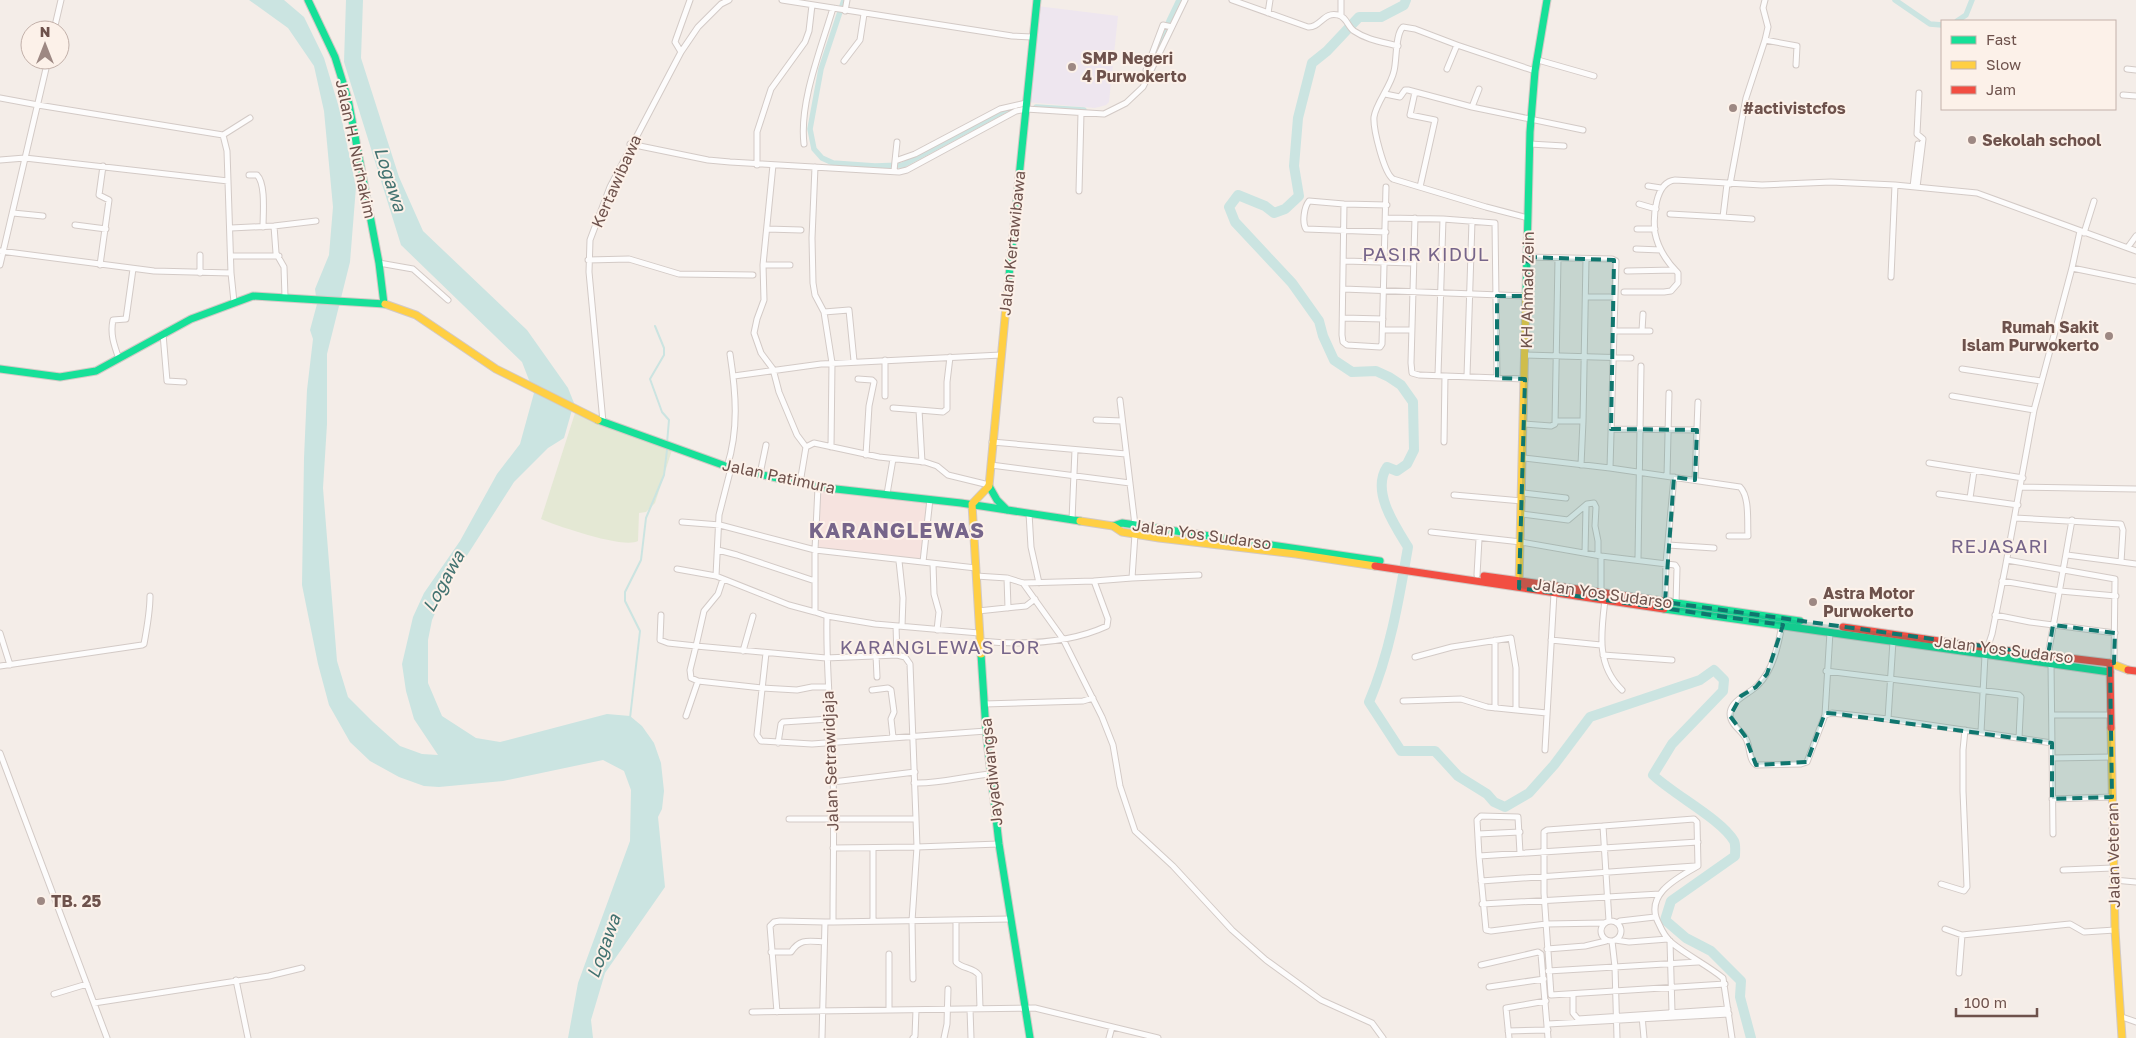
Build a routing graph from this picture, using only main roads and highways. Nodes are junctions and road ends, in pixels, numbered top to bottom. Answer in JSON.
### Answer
{"nodes":[{"id":1,"x":308,"y":0,"type":"edge"},
{"id":2,"x":1037,"y":0,"type":"edge"},
{"id":3,"x":1547,"y":0,"type":"edge"},
{"id":4,"x":384,"y":304,"type":"junction"},
{"id":5,"x":0,"y":370,"type":"edge"},
{"id":6,"x":989,"y":486,"type":"junction"},
{"id":7,"x":972,"y":504,"type":"junction"},
{"id":8,"x":1007,"y":510,"type":"junction"},
{"id":9,"x":1113,"y":526,"type":"junction"},
{"id":10,"x":1371,"y":563,"type":"junction"},
{"id":11,"x":1433,"y":572,"type":"junction"},
{"id":12,"x":1520,"y":585,"type":"junction"},
{"id":13,"x":1986,"y":652,"type":"junction"},
{"id":14,"x":2112,"y":663,"type":"junction"},
{"id":15,"x":2128,"y":670,"type":"junction"},
{"id":16,"x":2136,"y":671,"type":"edge"},
{"id":17,"x":2110,"y":672,"type":"junction"},
{"id":18,"x":1030,"y":1038,"type":"edge"},
{"id":19,"x":2122,"y":1038,"type":"edge"}],
"edges":[{"from":1,"to":4,"type":"main road","name":"Jalan H. Nurhakim"},
{"from":2,"to":6,"type":"main road","name":"Jalan Kertawibawa"},
{"from":3,"to":12,"type":"main road","name":"KH Ahmad Zein"},
{"from":4,"to":5,"type":"main road","name":"Jalan Patimura"},
{"from":4,"to":7,"type":"main road","name":"Jalan Patimura"},
{"from":6,"to":7,"type":"main road"},
{"from":6,"to":8,"type":"main road"},
{"from":7,"to":8,"type":"main road","name":"Jalan Yos Sudarso"},
{"from":7,"to":18,"type":"main road","name":"Jayadiwangsa"},
{"from":8,"to":9,"type":"main road","name":"Jalan Yos Sudarso"},
{"from":9,"to":10,"type":"main road","name":"Jalan Yos Sudarso"},
{"from":9,"to":10,"type":"main road","name":"Jalan Yos Sudarso"},
{"from":10,"to":11,"type":"main road","name":"Jalan Yos Sudarso"},
{"from":11,"to":12,"type":"main road","name":"Jalan Yos Sudarso"},
{"from":11,"to":12,"type":"main road","name":"Jalan Yos Sudarso"},
{"from":12,"to":13,"type":"main road","name":"Jalan Yos Sudarso"},
{"from":12,"to":13,"type":"main road","name":"Jalan Yos Sudarso"},
{"from":13,"to":14,"type":"main road","name":"Jalan Yos Sudarso"},
{"from":13,"to":17,"type":"main road","name":"Jalan Yos Sudarso"},
{"from":14,"to":15,"type":"main road","name":"Jalan Yos Sudarso"},
{"from":14,"to":17,"type":"main road","name":"Jalan Veteran"},
{"from":15,"to":16,"type":"main road"},
{"from":15,"to":17,"type":"main road","name":"Jalan Yos Sudarso"},
{"from":17,"to":19,"type":"main road","name":"Jalan Veteran"}]}
